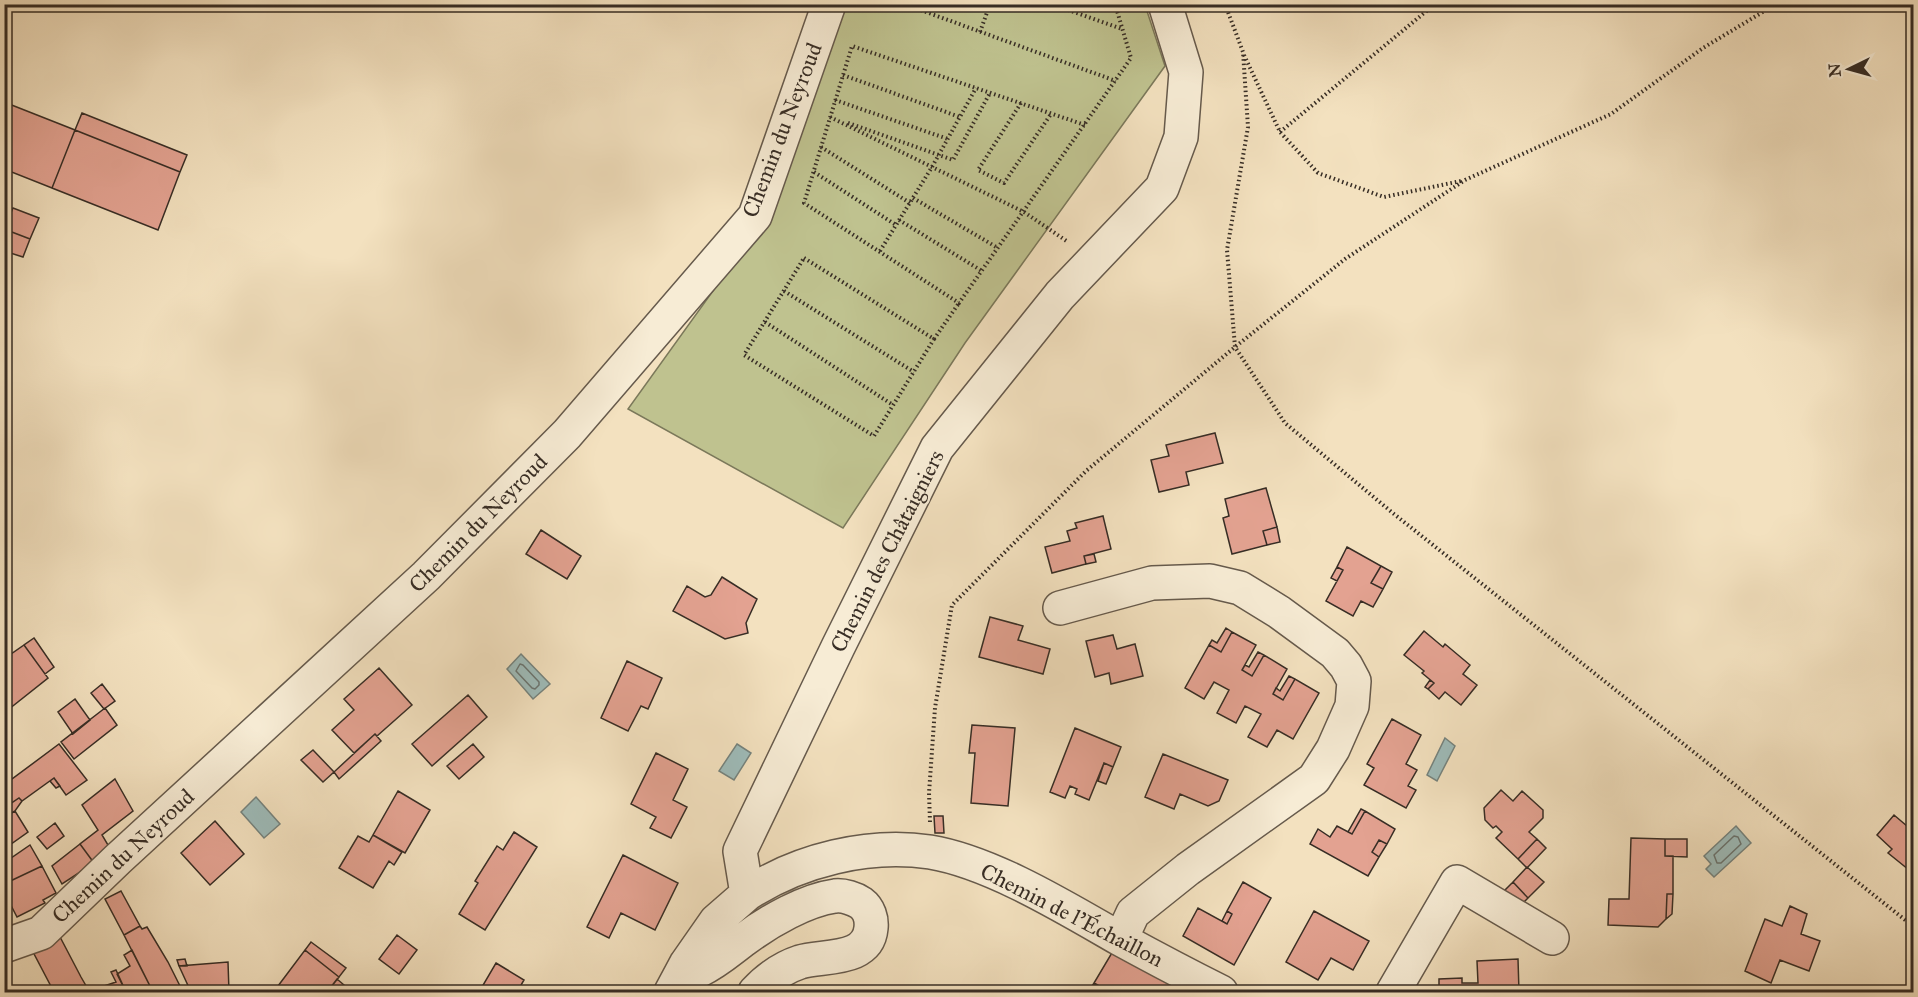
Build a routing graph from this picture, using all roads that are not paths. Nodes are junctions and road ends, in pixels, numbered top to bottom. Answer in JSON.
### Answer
{"nodes":[{"id":1,"x":829,"y":4,"type":"edge"},
{"id":2,"x":1165,"y":4,"type":"edge"},
{"id":3,"x":1060,"y":608,"type":"dead end"},
{"id":4,"x":747,"y":894,"type":"junction"},
{"id":5,"x":1552,"y":938,"type":"dead end"},
{"id":6,"x":1121,"y":939,"type":"junction"},
{"id":7,"x":4,"y":946,"type":"edge"},
{"id":8,"x":686,"y":964,"type":"junction"},
{"id":9,"x":671,"y":993,"type":"edge"},
{"id":10,"x":755,"y":993,"type":"edge"},
{"id":11,"x":1221,"y":993,"type":"edge"},
{"id":12,"x":1393,"y":993,"type":"edge"}],
"edges":[{"from":1,"to":7,"type":"street","name":"Chemin du Neyroud"},
{"from":2,"to":4,"type":"street","name":"Chemin des Châtaigniers"},
{"from":3,"to":6,"type":"street"},
{"from":4,"to":6,"type":"street","name":"Chemin de l'Échaillon"},
{"from":4,"to":8,"type":"street"},
{"from":5,"to":12,"type":"street"},
{"from":6,"to":11,"type":"street","name":"Chemin de l'Échaillon"},
{"from":8,"to":9,"type":"street"},
{"from":8,"to":10,"type":"street"}]}
